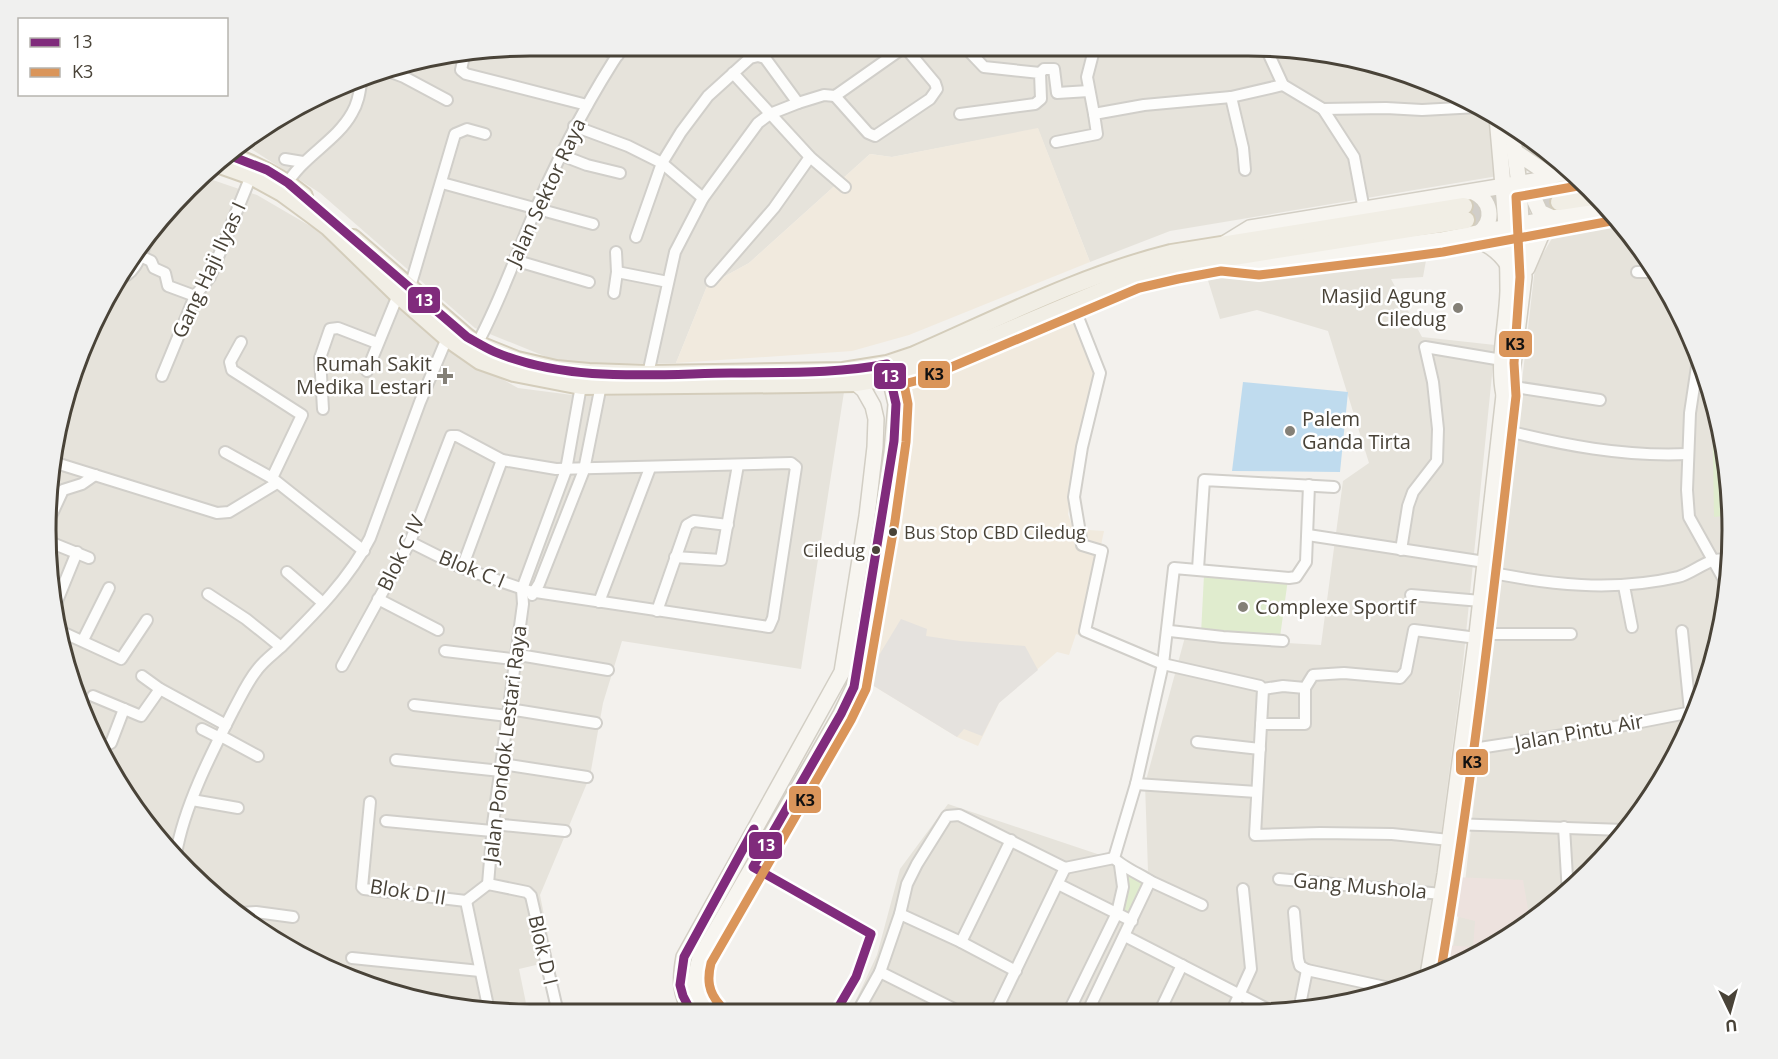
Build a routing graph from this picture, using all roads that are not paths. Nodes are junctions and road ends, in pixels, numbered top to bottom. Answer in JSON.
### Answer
{"nodes":[{"id":1,"x":617,"y":56,"type":"edge"},
{"id":2,"x":891,"y":56,"type":"edge"},
{"id":3,"x":913,"y":56,"type":"edge"},
{"id":4,"x":974,"y":56,"type":"edge"},
{"id":5,"x":1093,"y":56,"type":"edge"},
{"id":6,"x":1270,"y":57,"type":"edge"},
{"id":7,"x":463,"y":61,"type":"edge"},
{"id":8,"x":733,"y":73,"type":"junction"},
{"id":9,"x":1040,"y":74,"type":"junction"},
{"id":10,"x":398,"y":75,"type":"edge"},
{"id":11,"x":1283,"y":86,"type":"junction"},
{"id":12,"x":361,"y":87,"type":"edge"},
{"id":13,"x":1089,"y":92,"type":"junction"},
{"id":14,"x":835,"y":96,"type":"junction"},
{"id":15,"x":1231,"y":97,"type":"junction"},
{"id":16,"x":447,"y":100,"type":"dead end"},
{"id":17,"x":798,"y":103,"type":"junction"},
{"id":18,"x":587,"y":105,"type":"junction"},
{"id":19,"x":1465,"y":108,"type":"edge"},
{"id":20,"x":1323,"y":109,"type":"junction"},
{"id":21,"x":771,"y":114,"type":"junction"},
{"id":22,"x":960,"y":114,"type":"dead end"},
{"id":23,"x":1094,"y":114,"type":"junction"},
{"id":24,"x":574,"y":126,"type":"junction"},
{"id":25,"x":1499,"y":127,"type":"edge"},
{"id":26,"x":1502,"y":129,"type":"edge"},
{"id":27,"x":1506,"y":131,"type":"edge"},
{"id":28,"x":485,"y":134,"type":"dead end"},
{"id":29,"x":1056,"y":142,"type":"dead end"},
{"id":30,"x":1514,"y":151,"type":"junction"},
{"id":31,"x":561,"y":155,"type":"junction"},
{"id":32,"x":810,"y":157,"type":"junction"},
{"id":33,"x":234,"y":159,"type":"edge"},
{"id":34,"x":285,"y":159,"type":"dead end"},
{"id":35,"x":303,"y":162,"type":"junction"},
{"id":36,"x":662,"y":164,"type":"junction"},
{"id":37,"x":226,"y":166,"type":"edge"},
{"id":38,"x":253,"y":170,"type":"junction"},
{"id":39,"x":1245,"y":170,"type":"dead end"},
{"id":40,"x":620,"y":173,"type":"dead end"},
{"id":41,"x":1569,"y":180,"type":"edge"},
{"id":42,"x":442,"y":183,"type":"junction"},
{"id":43,"x":1519,"y":184,"type":"junction"},
{"id":44,"x":1503,"y":186,"type":"junction"},
{"id":45,"x":845,"y":187,"type":"dead end"},
{"id":46,"x":1576,"y":187,"type":"edge"},
{"id":47,"x":285,"y":188,"type":"junction"},
{"id":48,"x":1555,"y":193,"type":"junction"},
{"id":49,"x":1585,"y":195,"type":"edge"},
{"id":50,"x":703,"y":198,"type":"junction"},
{"id":51,"x":1594,"y":204,"type":"edge"},
{"id":52,"x":537,"y":207,"type":"junction"},
{"id":53,"x":1364,"y":210,"type":"junction"},
{"id":54,"x":1472,"y":213,"type":"junction"},
{"id":55,"x":593,"y":224,"type":"dead end"},
{"id":56,"x":1515,"y":226,"type":"junction"},
{"id":57,"x":636,"y":237,"type":"dead end"},
{"id":58,"x":1223,"y":251,"type":"junction"},
{"id":59,"x":616,"y":252,"type":"dead end"},
{"id":60,"x":142,"y":257,"type":"edge"},
{"id":61,"x":514,"y":260,"type":"junction"},
{"id":62,"x":1508,"y":265,"type":"junction"},
{"id":63,"x":617,"y":272,"type":"junction"},
{"id":64,"x":1637,"y":272,"type":"dead end"},
{"id":65,"x":1647,"y":272,"type":"edge"},
{"id":66,"x":1524,"y":277,"type":"junction"},
{"id":67,"x":711,"y":281,"type":"dead end"},
{"id":68,"x":589,"y":282,"type":"dead end"},
{"id":69,"x":668,"y":282,"type":"junction"},
{"id":70,"x":404,"y":291,"type":"junction"},
{"id":71,"x":614,"y":292,"type":"dead end"},
{"id":72,"x":195,"y":296,"type":"junction"},
{"id":73,"x":1072,"y":302,"type":"junction"},
{"id":74,"x":447,"y":338,"type":"junction"},
{"id":75,"x":241,"y":342,"type":"dead end"},
{"id":76,"x":377,"y":343,"type":"junction"},
{"id":77,"x":477,"y":344,"type":"junction"},
{"id":78,"x":1502,"y":360,"type":"junction"},
{"id":79,"x":888,"y":370,"type":"junction"},
{"id":80,"x":367,"y":371,"type":"dead end"},
{"id":81,"x":648,"y":374,"type":"junction"},
{"id":82,"x":1696,"y":374,"type":"edge"},
{"id":83,"x":162,"y":376,"type":"dead end"},
{"id":84,"x":582,"y":379,"type":"junction"},
{"id":85,"x":602,"y":379,"type":"junction"},
{"id":86,"x":856,"y":383,"type":"junction"},
{"id":87,"x":1506,"y":391,"type":"junction"},
{"id":88,"x":1600,"y":400,"type":"dead end"},
{"id":89,"x":323,"y":409,"type":"dead end"},
{"id":90,"x":1500,"y":429,"type":"junction"},
{"id":91,"x":225,"y":452,"type":"dead end"},
{"id":92,"x":1688,"y":454,"type":"junction"},
{"id":93,"x":502,"y":459,"type":"junction"},
{"id":94,"x":61,"y":464,"type":"edge"},
{"id":95,"x":738,"y":465,"type":"junction"},
{"id":96,"x":650,"y":468,"type":"junction"},
{"id":97,"x":567,"y":470,"type":"junction"},
{"id":98,"x":584,"y":470,"type":"junction"},
{"id":99,"x":95,"y":475,"type":"junction"},
{"id":100,"x":275,"y":480,"type":"junction"},
{"id":101,"x":1309,"y":485,"type":"junction"},
{"id":102,"x":1334,"y":487,"type":"dead end"},
{"id":103,"x":57,"y":503,"type":"edge"},
{"id":104,"x":867,"y":516,"type":"junction"},
{"id":105,"x":883,"y":519,"type":"junction"},
{"id":106,"x":728,"y":525,"type":"junction"},
{"id":107,"x":1308,"y":535,"type":"junction"},
{"id":108,"x":410,"y":542,"type":"junction"},
{"id":109,"x":56,"y":544,"type":"edge"},
{"id":110,"x":1401,"y":550,"type":"junction"},
{"id":111,"x":364,"y":551,"type":"junction"},
{"id":112,"x":77,"y":552,"type":"junction"},
{"id":113,"x":675,"y":557,"type":"junction"},
{"id":114,"x":89,"y":558,"type":"dead end"},
{"id":115,"x":1721,"y":559,"type":"edge"},
{"id":116,"x":1712,"y":560,"type":"junction"},
{"id":117,"x":1485,"y":567,"type":"junction"},
{"id":118,"x":462,"y":568,"type":"junction"},
{"id":119,"x":1198,"y":569,"type":"junction"},
{"id":120,"x":287,"y":572,"type":"dead end"},
{"id":121,"x":1720,"y":572,"type":"edge"},
{"id":122,"x":1624,"y":586,"type":"junction"},
{"id":123,"x":109,"y":588,"type":"dead end"},
{"id":124,"x":522,"y":589,"type":"junction"},
{"id":125,"x":536,"y":592,"type":"junction"},
{"id":126,"x":60,"y":593,"type":"edge"},
{"id":127,"x":208,"y":594,"type":"dead end"},
{"id":128,"x":1412,"y":595,"type":"dead end"},
{"id":129,"x":378,"y":599,"type":"junction"},
{"id":130,"x":1481,"y":601,"type":"junction"},
{"id":131,"x":599,"y":602,"type":"junction"},
{"id":132,"x":323,"y":603,"type":"junction"},
{"id":133,"x":523,"y":604,"type":"junction"},
{"id":134,"x":657,"y":611,"type":"junction"},
{"id":135,"x":147,"y":620,"type":"dead end"},
{"id":136,"x":1632,"y":627,"type":"dead end"},
{"id":137,"x":438,"y":630,"type":"dead end"},
{"id":138,"x":1170,"y":631,"type":"dead end"},
{"id":139,"x":1682,"y":631,"type":"dead end"},
{"id":140,"x":68,"y":634,"type":"edge"},
{"id":141,"x":1571,"y":634,"type":"dead end"},
{"id":142,"x":1477,"y":636,"type":"junction"},
{"id":143,"x":83,"y":640,"type":"junction"},
{"id":144,"x":1282,"y":641,"type":"dead end"},
{"id":145,"x":281,"y":647,"type":"junction"},
{"id":146,"x":445,"y":651,"type":"dead end"},
{"id":147,"x":516,"y":657,"type":"junction"},
{"id":148,"x":1162,"y":664,"type":"junction"},
{"id":149,"x":342,"y":666,"type":"dead end"},
{"id":150,"x":608,"y":669,"type":"dead end"},
{"id":151,"x":142,"y":676,"type":"dead end"},
{"id":152,"x":1305,"y":688,"type":"junction"},
{"id":153,"x":160,"y":689,"type":"junction"},
{"id":154,"x":1263,"y":689,"type":"junction"},
{"id":155,"x":93,"y":696,"type":"dead end"},
{"id":156,"x":1692,"y":696,"type":"edge"},
{"id":157,"x":414,"y":705,"type":"dead end"},
{"id":158,"x":124,"y":709,"type":"junction"},
{"id":159,"x":508,"y":712,"type":"junction"},
{"id":160,"x":1685,"y":713,"type":"edge"},
{"id":161,"x":596,"y":723,"type":"dead end"},
{"id":162,"x":1261,"y":723,"type":"junction"},
{"id":163,"x":226,"y":725,"type":"junction"},
{"id":164,"x":202,"y":729,"type":"dead end"},
{"id":165,"x":220,"y":737,"type":"junction"},
{"id":166,"x":1197,"y":742,"type":"dead end"},
{"id":167,"x":107,"y":744,"type":"edge"},
{"id":168,"x":1260,"y":749,"type":"junction"},
{"id":169,"x":1460,"y":751,"type":"junction"},
{"id":170,"x":258,"y":756,"type":"dead end"},
{"id":171,"x":396,"y":760,"type":"dead end"},
{"id":172,"x":501,"y":768,"type":"junction"},
{"id":173,"x":587,"y":777,"type":"dead end"},
{"id":174,"x":1136,"y":784,"type":"junction"},
{"id":175,"x":1257,"y":792,"type":"junction"},
{"id":176,"x":192,"y":800,"type":"junction"},
{"id":177,"x":370,"y":802,"type":"dead end"},
{"id":178,"x":238,"y":808,"type":"dead end"},
{"id":179,"x":386,"y":821,"type":"dead end"},
{"id":180,"x":1451,"y":824,"type":"junction"},
{"id":181,"x":493,"y":827,"type":"junction"},
{"id":182,"x":1564,"y":827,"type":"junction"},
{"id":183,"x":1615,"y":830,"type":"edge"},
{"id":184,"x":565,"y":831,"type":"dead end"},
{"id":185,"x":1011,"y":840,"type":"junction"},
{"id":186,"x":1449,"y":840,"type":"junction"},
{"id":187,"x":178,"y":847,"type":"edge"},
{"id":188,"x":1117,"y":862,"type":"junction"},
{"id":189,"x":1065,"y":868,"type":"junction"},
{"id":190,"x":1279,"y":879,"type":"dead end"},
{"id":191,"x":1567,"y":880,"type":"edge"},
{"id":192,"x":1150,"y":881,"type":"junction"},
{"id":193,"x":488,"y":884,"type":"junction"},
{"id":194,"x":1058,"y":884,"type":"junction"},
{"id":195,"x":1243,"y":889,"type":"dead end"},
{"id":196,"x":1442,"y":894,"type":"junction"},
{"id":197,"x":466,"y":901,"type":"junction"},
{"id":198,"x":1202,"y":905,"type":"dead end"},
{"id":199,"x":250,"y":912,"type":"edge"},
{"id":200,"x":1294,"y":912,"type":"dead end"},
{"id":201,"x":1117,"y":913,"type":"junction"},
{"id":202,"x":900,"y":914,"type":"junction"},
{"id":203,"x":292,"y":917,"type":"dead end"},
{"id":204,"x":1132,"y":921,"type":"junction"},
{"id":205,"x":1125,"y":936,"type":"junction"},
{"id":206,"x":961,"y":942,"type":"junction"},
{"id":207,"x":352,"y":958,"type":"dead end"},
{"id":208,"x":1182,"y":965,"type":"junction"},
{"id":209,"x":1429,"y":967,"type":"edge"},
{"id":210,"x":1016,"y":970,"type":"junction"},
{"id":211,"x":1307,"y":970,"type":"junction"},
{"id":212,"x":480,"y":971,"type":"junction"},
{"id":213,"x":880,"y":972,"type":"junction"},
{"id":214,"x":1377,"y":985,"type":"edge"},
{"id":215,"x":1239,"y":995,"type":"junction"},
{"id":216,"x":1301,"y":1000,"type":"edge"},
{"id":217,"x":487,"y":1001,"type":"edge"},
{"id":218,"x":556,"y":1004,"type":"edge"},
{"id":219,"x":687,"y":1004,"type":"edge"},
{"id":220,"x":702,"y":1004,"type":"edge"},
{"id":221,"x":862,"y":1004,"type":"edge"},
{"id":222,"x":944,"y":1004,"type":"edge"},
{"id":223,"x":999,"y":1004,"type":"edge"},
{"id":224,"x":1072,"y":1004,"type":"edge"},
{"id":225,"x":1091,"y":1004,"type":"edge"},
{"id":226,"x":1163,"y":1004,"type":"edge"},
{"id":227,"x":1235,"y":1004,"type":"edge"},
{"id":228,"x":1256,"y":1004,"type":"edge"}],
"edges":[{"from":1,"to":18,"type":"street","name":"Jalan Sektor Raya"},
{"from":2,"to":14,"type":"street"},
{"from":3,"to":14,"type":"street"},
{"from":4,"to":9,"type":"street"},
{"from":5,"to":13,"type":"street"},
{"from":6,"to":11,"type":"street"},
{"from":7,"to":18,"type":"street"},
{"from":8,"to":17,"type":"street"},
{"from":8,"to":21,"type":"street"},
{"from":8,"to":36,"type":"street"},
{"from":9,"to":13,"type":"street"},
{"from":9,"to":22,"type":"street"},
{"from":10,"to":16,"type":"street"},
{"from":11,"to":15,"type":"street"},
{"from":11,"to":20,"type":"street"},
{"from":12,"to":35,"type":"street"},
{"from":13,"to":23,"type":"street"},
{"from":14,"to":17,"type":"street"},
{"from":15,"to":23,"type":"street"},
{"from":15,"to":39,"type":"street"},
{"from":17,"to":21,"type":"street"},
{"from":18,"to":24,"type":"street","name":"Jalan Sektor Raya"},
{"from":19,"to":20,"type":"street"},
{"from":20,"to":53,"type":"street"},
{"from":21,"to":32,"type":"street"},
{"from":21,"to":50,"type":"street"},
{"from":23,"to":29,"type":"street"},
{"from":24,"to":31,"type":"street","name":"Jalan Sektor Raya"},
{"from":24,"to":36,"type":"street"},
{"from":25,"to":54,"type":"street"},
{"from":26,"to":44,"type":"street"},
{"from":27,"to":30,"type":"street"},
{"from":28,"to":42,"type":"street"},
{"from":30,"to":43,"type":"street"},
{"from":30,"to":48,"type":"street"},
{"from":31,"to":40,"type":"street"},
{"from":31,"to":52,"type":"street","name":"Jalan Sektor Raya"},
{"from":32,"to":45,"type":"street"},
{"from":32,"to":67,"type":"street"},
{"from":33,"to":38,"type":"main road"},
{"from":34,"to":35,"type":"street"},
{"from":35,"to":47,"type":"street"},
{"from":36,"to":50,"type":"street"},
{"from":36,"to":57,"type":"street"},
{"from":37,"to":38,"type":"main road"},
{"from":38,"to":47,"type":"main road"},
{"from":38,"to":72,"type":"street","name":"Gang Haji Ilyas I"},
{"from":41,"to":48,"type":"street"},
{"from":42,"to":52,"type":"street"},
{"from":42,"to":70,"type":"street"},
{"from":43,"to":44,"type":"street"},
{"from":43,"to":48,"type":"street"},
{"from":43,"to":56,"type":"street"},
{"from":44,"to":54,"type":"street"},
{"from":44,"to":56,"type":"street"},
{"from":46,"to":48,"type":"main road"},
{"from":47,"to":70,"type":"main road"},
{"from":48,"to":49,"type":"main road"},
{"from":48,"to":51,"type":"street"},
{"from":48,"to":56,"type":"street"},
{"from":48,"to":66,"type":"street"},
{"from":50,"to":69,"type":"street"},
{"from":52,"to":55,"type":"street"},
{"from":52,"to":61,"type":"street","name":"Jalan Sektor Raya"},
{"from":53,"to":54,"type":"street"},
{"from":53,"to":58,"type":"street"},
{"from":54,"to":56,"type":"street"},
{"from":54,"to":58,"type":"main road"},
{"from":54,"to":62,"type":"street"},
{"from":56,"to":62,"type":"street"},
{"from":56,"to":66,"type":"street"},
{"from":58,"to":73,"type":"main road"},
{"from":58,"to":79,"type":"main road"},
{"from":59,"to":63,"type":"street"},
{"from":60,"to":72,"type":"street"},
{"from":61,"to":68,"type":"street"},
{"from":61,"to":77,"type":"street","name":"Jalan Sektor Raya"},
{"from":62,"to":78,"type":"street"},
{"from":63,"to":69,"type":"street"},
{"from":63,"to":71,"type":"street"},
{"from":64,"to":65,"type":"street"},
{"from":66,"to":87,"type":"street"},
{"from":69,"to":81,"type":"street"},
{"from":70,"to":74,"type":"main road"},
{"from":70,"to":76,"type":"street"},
{"from":70,"to":77,"type":"main road"},
{"from":72,"to":83,"type":"street","name":"Gang Haji Ilyas I"},
{"from":73,"to":79,"type":"main road"},
{"from":73,"to":148,"type":"street"},
{"from":74,"to":84,"type":"main road"},
{"from":74,"to":111,"type":"street"},
{"from":75,"to":100,"type":"street"},
{"from":76,"to":80,"type":"street"},
{"from":76,"to":89,"type":"street"},
{"from":77,"to":84,"type":"main road"},
{"from":78,"to":87,"type":"street"},
{"from":78,"to":110,"type":"street"},
{"from":79,"to":81,"type":"main road"},
{"from":79,"to":86,"type":"main road"},
{"from":79,"to":105,"type":"street"},
{"from":81,"to":85,"type":"main road"},
{"from":82,"to":92,"type":"street"},
{"from":84,"to":85,"type":"main road"},
{"from":84,"to":97,"type":"street","name":"Jalan Pondok Lestari Raya"},
{"from":85,"to":86,"type":"main road"},
{"from":85,"to":98,"type":"street","name":"Jalan Pondok Lestari Raya"},
{"from":86,"to":104,"type":"street"},
{"from":87,"to":88,"type":"street"},
{"from":87,"to":90,"type":"street"},
{"from":90,"to":92,"type":"street"},
{"from":90,"to":117,"type":"street"},
{"from":91,"to":100,"type":"street"},
{"from":92,"to":116,"type":"street"},
{"from":93,"to":97,"type":"street"},
{"from":93,"to":108,"type":"street","name":"Blok C IV"},
{"from":93,"to":118,"type":"street"},
{"from":94,"to":99,"type":"street"},
{"from":95,"to":96,"type":"street"},
{"from":95,"to":106,"type":"street"},
{"from":95,"to":134,"type":"street","name":"Blok C I"},
{"from":96,"to":98,"type":"street"},
{"from":96,"to":131,"type":"street"},
{"from":97,"to":98,"type":"street"},
{"from":97,"to":124,"type":"street","name":"Jalan Pondok Lestari Raya"},
{"from":98,"to":125,"type":"street","name":"Jalan Pondok Lestari Raya"},
{"from":99,"to":100,"type":"street"},
{"from":99,"to":103,"type":"street"},
{"from":100,"to":111,"type":"street"},
{"from":101,"to":102,"type":"street"},
{"from":101,"to":107,"type":"street"},
{"from":101,"to":119,"type":"street"},
{"from":104,"to":105,"type":"street"},
{"from":104,"to":219,"type":"street"},
{"from":105,"to":220,"type":"street"},
{"from":106,"to":113,"type":"street"},
{"from":106,"to":113,"type":"street"},
{"from":107,"to":110,"type":"street"},
{"from":107,"to":119,"type":"street"},
{"from":108,"to":118,"type":"street","name":"Blok C I"},
{"from":108,"to":129,"type":"street","name":"Blok C IV"},
{"from":109,"to":112,"type":"street"},
{"from":110,"to":117,"type":"street"},
{"from":111,"to":132,"type":"street"},
{"from":112,"to":114,"type":"street"},
{"from":112,"to":126,"type":"street"},
{"from":113,"to":134,"type":"street"},
{"from":115,"to":116,"type":"street"},
{"from":116,"to":121,"type":"street"},
{"from":116,"to":122,"type":"street"},
{"from":117,"to":122,"type":"street"},
{"from":117,"to":130,"type":"street"},
{"from":118,"to":124,"type":"street","name":"Blok C I"},
{"from":119,"to":148,"type":"street"},
{"from":120,"to":132,"type":"street"},
{"from":122,"to":136,"type":"street"},
{"from":123,"to":143,"type":"street"},
{"from":124,"to":125,"type":"street","name":"Blok C I"},
{"from":124,"to":133,"type":"street","name":"Jalan Pondok Lestari Raya"},
{"from":125,"to":131,"type":"street","name":"Blok C I"},
{"from":125,"to":133,"type":"street","name":"Jalan Pondok Lestari Raya"},
{"from":127,"to":145,"type":"street"},
{"from":128,"to":130,"type":"street"},
{"from":129,"to":137,"type":"street"},
{"from":129,"to":149,"type":"street","name":"Blok C IV"},
{"from":130,"to":142,"type":"street"},
{"from":131,"to":134,"type":"street","name":"Blok C I"},
{"from":132,"to":145,"type":"street"},
{"from":133,"to":147,"type":"street","name":"Jalan Pondok Lestari Raya"},
{"from":135,"to":143,"type":"street"},
{"from":138,"to":144,"type":"street"},
{"from":139,"to":156,"type":"street"},
{"from":140,"to":143,"type":"street"},
{"from":141,"to":142,"type":"street"},
{"from":142,"to":152,"type":"street"},
{"from":142,"to":169,"type":"street"},
{"from":145,"to":163,"type":"street"},
{"from":146,"to":147,"type":"street"},
{"from":147,"to":150,"type":"street"},
{"from":147,"to":159,"type":"street","name":"Jalan Pondok Lestari Raya"},
{"from":148,"to":154,"type":"street"},
{"from":148,"to":174,"type":"street"},
{"from":151,"to":153,"type":"street"},
{"from":152,"to":154,"type":"street"},
{"from":152,"to":162,"type":"street"},
{"from":153,"to":158,"type":"street"},
{"from":153,"to":163,"type":"street"},
{"from":154,"to":162,"type":"street"},
{"from":155,"to":158,"type":"street"},
{"from":157,"to":159,"type":"street"},
{"from":158,"to":167,"type":"street"},
{"from":159,"to":161,"type":"street"},
{"from":159,"to":172,"type":"street","name":"Jalan Pondok Lestari Raya"},
{"from":160,"to":169,"type":"street","name":"Jalan Pintu Air"},
{"from":162,"to":168,"type":"street"},
{"from":163,"to":165,"type":"street"},
{"from":164,"to":165,"type":"street"},
{"from":165,"to":170,"type":"street"},
{"from":165,"to":176,"type":"street"},
{"from":166,"to":168,"type":"street"},
{"from":168,"to":175,"type":"street"},
{"from":169,"to":180,"type":"street"},
{"from":171,"to":172,"type":"street"},
{"from":172,"to":173,"type":"street"},
{"from":172,"to":181,"type":"street","name":"Jalan Pondok Lestari Raya"},
{"from":174,"to":175,"type":"street"},
{"from":174,"to":188,"type":"street"},
{"from":175,"to":186,"type":"street"},
{"from":176,"to":178,"type":"street"},
{"from":176,"to":187,"type":"street"},
{"from":177,"to":197,"type":"street","name":"Blok D II"},
{"from":179,"to":181,"type":"street"},
{"from":180,"to":182,"type":"street"},
{"from":180,"to":186,"type":"street"},
{"from":181,"to":184,"type":"street"},
{"from":181,"to":193,"type":"street","name":"Jalan Pondok Lestari Raya"},
{"from":182,"to":183,"type":"street"},
{"from":182,"to":191,"type":"street"},
{"from":185,"to":189,"type":"street"},
{"from":185,"to":202,"type":"street"},
{"from":185,"to":206,"type":"street"},
{"from":186,"to":196,"type":"street"},
{"from":188,"to":189,"type":"street"},
{"from":188,"to":192,"type":"street"},
{"from":188,"to":201,"type":"street"},
{"from":189,"to":194,"type":"street"},
{"from":190,"to":196,"type":"street","name":"Gang Mushola"},
{"from":192,"to":198,"type":"street"},
{"from":192,"to":204,"type":"street"},
{"from":193,"to":197,"type":"street"},
{"from":193,"to":218,"type":"street","name":"Blok D I"},
{"from":194,"to":201,"type":"street"},
{"from":194,"to":210,"type":"street"},
{"from":195,"to":215,"type":"street"},
{"from":196,"to":209,"type":"street"},
{"from":197,"to":212,"type":"street"},
{"from":199,"to":203,"type":"street"},
{"from":200,"to":211,"type":"street"},
{"from":201,"to":204,"type":"street"},
{"from":201,"to":224,"type":"street"},
{"from":202,"to":206,"type":"street"},
{"from":202,"to":213,"type":"street"},
{"from":204,"to":205,"type":"street"},
{"from":205,"to":208,"type":"street"},
{"from":205,"to":225,"type":"street"},
{"from":206,"to":210,"type":"street"},
{"from":207,"to":212,"type":"street"},
{"from":208,"to":215,"type":"street"},
{"from":208,"to":226,"type":"street"},
{"from":210,"to":223,"type":"street"},
{"from":211,"to":214,"type":"street"},
{"from":211,"to":216,"type":"street"},
{"from":212,"to":217,"type":"street"},
{"from":213,"to":221,"type":"street"},
{"from":213,"to":222,"type":"street"},
{"from":215,"to":227,"type":"street"},
{"from":215,"to":228,"type":"street"}]}
